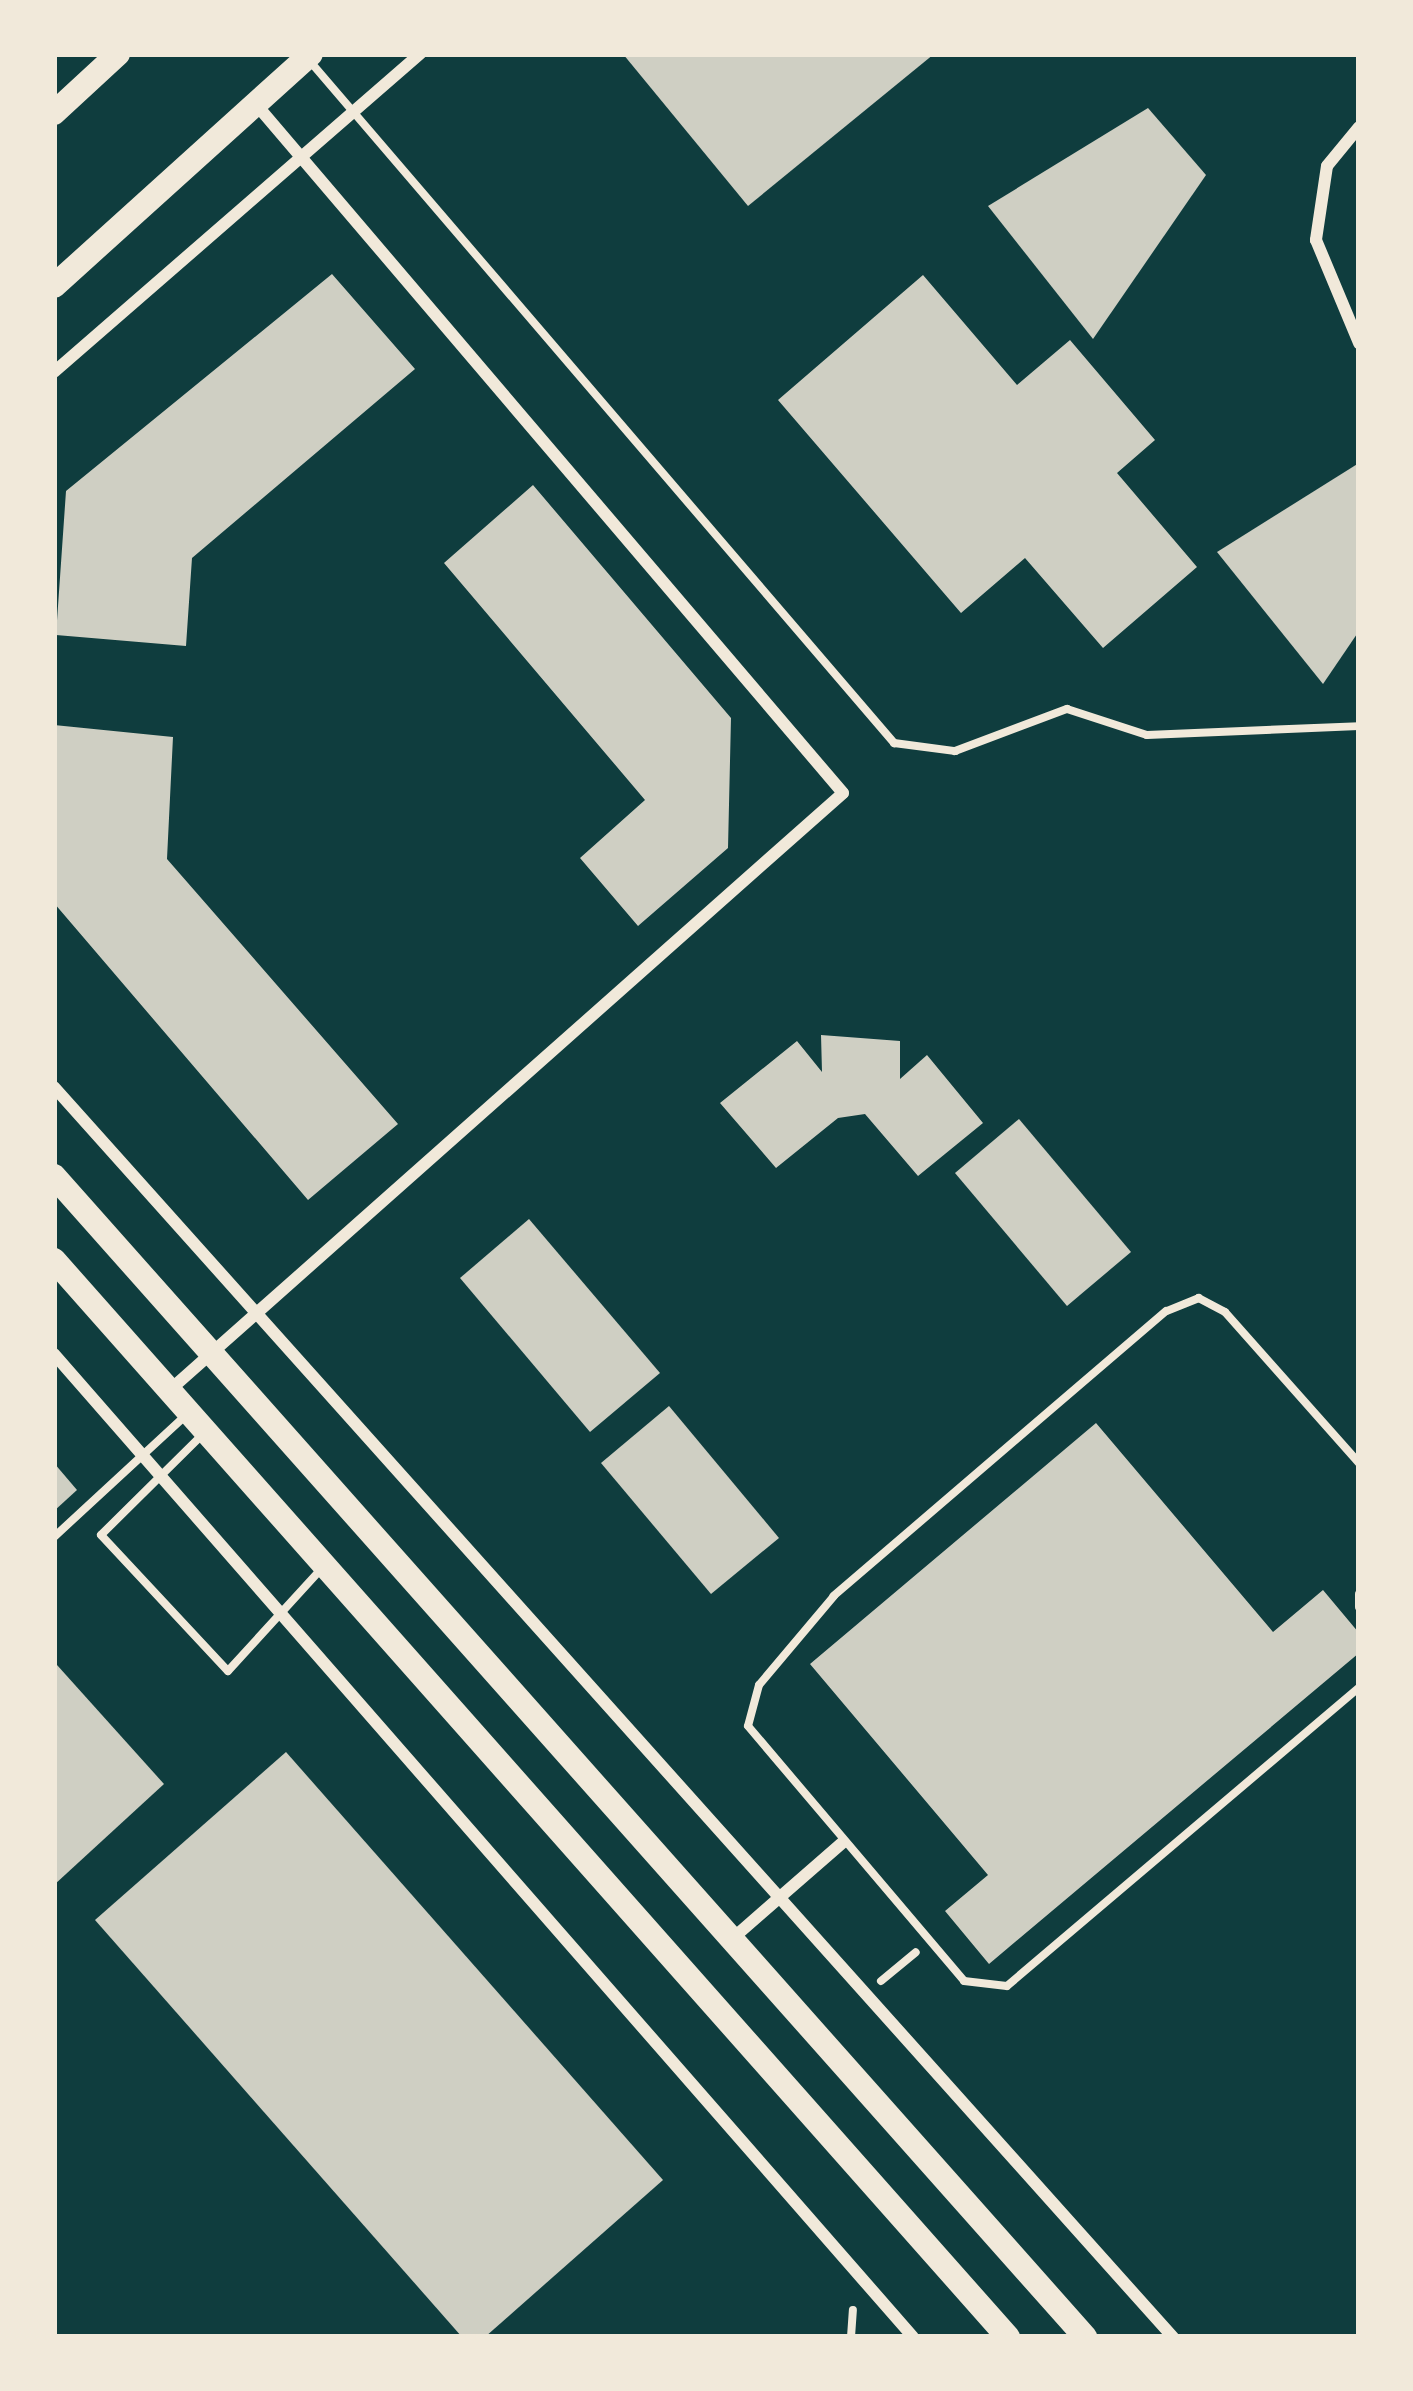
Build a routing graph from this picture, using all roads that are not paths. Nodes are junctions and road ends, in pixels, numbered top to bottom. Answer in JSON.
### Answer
{"nodes":[{"id":1,"x":118,"y":54,"type":"edge"},
{"id":2,"x":419,"y":54,"type":"edge"},
{"id":3,"x":309,"y":56,"type":"edge"},
{"id":4,"x":255,"y":103,"type":"junction"},
{"id":5,"x":349,"y":108,"type":"junction"},
{"id":6,"x":54,"y":113,"type":"edge"},
{"id":7,"x":1359,"y":128,"type":"edge"},
{"id":8,"x":300,"y":154,"type":"junction"},
{"id":9,"x":54,"y":286,"type":"edge"},
{"id":10,"x":1359,"y":343,"type":"edge"},
{"id":11,"x":54,"y":372,"type":"edge"},
{"id":12,"x":1359,"y":726,"type":"edge"},
{"id":13,"x":54,"y":1087,"type":"edge"},
{"id":14,"x":54,"y":1176,"type":"edge"},
{"id":15,"x":54,"y":1261,"type":"edge"},
{"id":16,"x":254,"y":1312,"type":"junction"},
{"id":17,"x":211,"y":1350,"type":"junction"},
{"id":18,"x":54,"y":1354,"type":"edge"},
{"id":19,"x":171,"y":1389,"type":"junction"},
{"id":20,"x":190,"y":1410,"type":"junction"},
{"id":21,"x":208,"y":1430,"type":"junction"},
{"id":22,"x":144,"y":1457,"type":"junction"},
{"id":23,"x":1359,"y":1463,"type":"edge"},
{"id":24,"x":161,"y":1477,"type":"junction"},
{"id":25,"x":54,"y":1537,"type":"edge"},
{"id":26,"x":324,"y":1565,"type":"junction"},
{"id":27,"x":1359,"y":1594,"type":"edge"},
{"id":28,"x":1359,"y":1607,"type":"edge"},
{"id":29,"x":281,"y":1614,"type":"junction"},
{"id":30,"x":1359,"y":1687,"type":"edge"},
{"id":31,"x":843,"y":1842,"type":"junction"},
{"id":32,"x":779,"y":1898,"type":"junction"},
{"id":33,"x":732,"y":1939,"type":"junction"},
{"id":34,"x":913,"y":2337,"type":"edge"},
{"id":35,"x":1008,"y":2337,"type":"edge"},
{"id":36,"x":1084,"y":2337,"type":"edge"},
{"id":37,"x":1173,"y":2337,"type":"edge"}],
"edges":[{"from":1,"to":6,"type":"main road"},
{"from":2,"to":5,"type":"street"},
{"from":3,"to":4,"type":"main road"},
{"from":3,"to":5,"type":"lane"},
{"from":4,"to":8,"type":"street"},
{"from":4,"to":9,"type":"main road"},
{"from":5,"to":8,"type":"street"},
{"from":5,"to":12,"type":"lane"},
{"from":7,"to":10,"type":"street"},
{"from":8,"to":11,"type":"street"},
{"from":8,"to":16,"type":"street"},
{"from":13,"to":16,"type":"street"},
{"from":14,"to":17,"type":"main road"},
{"from":15,"to":19,"type":"main road"},
{"from":16,"to":17,"type":"street"},
{"from":16,"to":32,"type":"street"},
{"from":17,"to":19,"type":"street"},
{"from":17,"to":33,"type":"main road"},
{"from":18,"to":22,"type":"street"},
{"from":19,"to":20,"type":"main road"},
{"from":20,"to":21,"type":"main road"},
{"from":20,"to":22,"type":"lane"},
{"from":21,"to":24,"type":"lane"},
{"from":21,"to":26,"type":"main road"},
{"from":22,"to":24,"type":"street"},
{"from":22,"to":25,"type":"lane"},
{"from":23,"to":31,"type":"lane"},
{"from":24,"to":29,"type":"street"},
{"from":24,"to":29,"type":"lane"},
{"from":26,"to":29,"type":"lane"},
{"from":26,"to":35,"type":"main road"},
{"from":27,"to":28,"type":"lane"},
{"from":29,"to":34,"type":"street"},
{"from":30,"to":31,"type":"lane"},
{"from":31,"to":32,"type":"street"},
{"from":32,"to":33,"type":"street"},
{"from":32,"to":37,"type":"street"},
{"from":33,"to":36,"type":"main road"}]}
